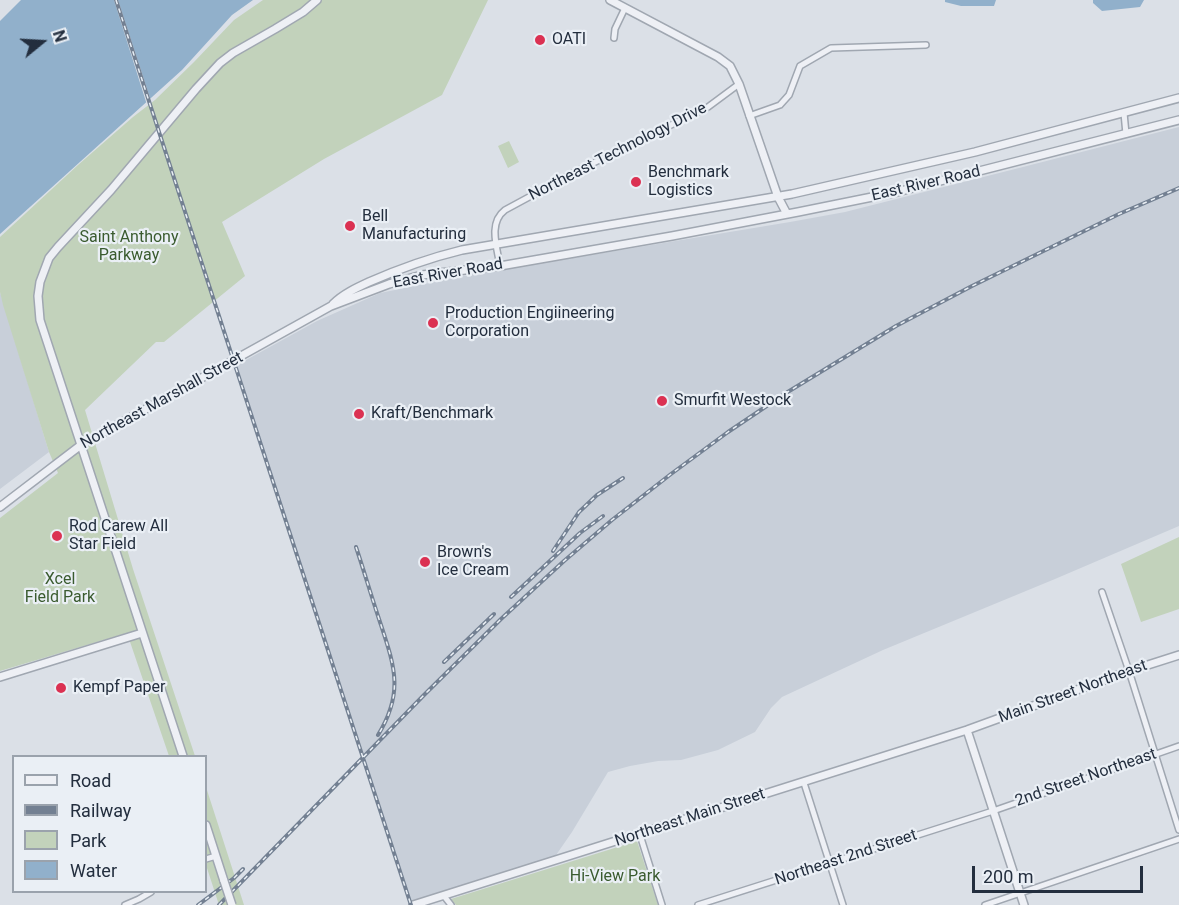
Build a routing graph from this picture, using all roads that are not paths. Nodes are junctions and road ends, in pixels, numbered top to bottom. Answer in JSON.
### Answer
{"nodes":[{"id":1,"x":317,"y":0,"type":"edge"},
{"id":2,"x":610,"y":0,"type":"edge"},
{"id":3,"x":625,"y":8,"type":"junction"},
{"id":4,"x":614,"y":38,"type":"dead end"},
{"id":5,"x":926,"y":45,"type":"dead end"},
{"id":6,"x":739,"y":84,"type":"junction"},
{"id":7,"x":1179,"y":98,"type":"edge"},
{"id":8,"x":1124,"y":113,"type":"junction"},
{"id":9,"x":749,"y":116,"type":"junction"},
{"id":10,"x":1179,"y":120,"type":"edge"},
{"id":11,"x":1126,"y":134,"type":"junction"},
{"id":12,"x":778,"y":197,"type":"junction"},
{"id":13,"x":787,"y":214,"type":"junction"},
{"id":14,"x":496,"y":244,"type":"junction"},
{"id":15,"x":500,"y":266,"type":"junction"},
{"id":16,"x":331,"y":306,"type":"junction"},
{"id":17,"x":81,"y":445,"type":"junction"},
{"id":18,"x":0,"y":507,"type":"edge"},
{"id":19,"x":1102,"y":592,"type":"dead end"},
{"id":20,"x":142,"y":633,"type":"junction"},
{"id":21,"x":1179,"y":655,"type":"edge"},
{"id":22,"x":1129,"y":671,"type":"junction"},
{"id":23,"x":0,"y":677,"type":"edge"},
{"id":24,"x":967,"y":730,"type":"junction"},
{"id":25,"x":1179,"y":746,"type":"edge"},
{"id":26,"x":1155,"y":753,"type":"junction"},
{"id":27,"x":183,"y":755,"type":"edge"},
{"id":28,"x":804,"y":783,"type":"junction"},
{"id":29,"x":993,"y":811,"type":"junction"},
{"id":30,"x":207,"y":828,"type":"edge"},
{"id":31,"x":1179,"y":831,"type":"edge"},
{"id":32,"x":640,"y":835,"type":"junction"},
{"id":33,"x":1179,"y":839,"type":"edge"},
{"id":34,"x":216,"y":856,"type":"junction"},
{"id":35,"x":207,"y":859,"type":"edge"},
{"id":36,"x":830,"y":863,"type":"junction"},
{"id":37,"x":148,"y":893,"type":"edge"},
{"id":38,"x":1020,"y":894,"type":"junction"},
{"id":39,"x":444,"y":896,"type":"junction"},
{"id":40,"x":125,"y":905,"type":"edge"},
{"id":41,"x":232,"y":905,"type":"edge"},
{"id":42,"x":414,"y":905,"type":"edge"},
{"id":43,"x":451,"y":905,"type":"edge"},
{"id":44,"x":662,"y":905,"type":"edge"},
{"id":45,"x":698,"y":905,"type":"edge"},
{"id":46,"x":843,"y":905,"type":"edge"},
{"id":47,"x":985,"y":905,"type":"edge"},
{"id":48,"x":1024,"y":905,"type":"edge"}],
"edges":[{"from":1,"to":17,"type":"street"},
{"from":2,"to":3,"type":"street"},
{"from":3,"to":4,"type":"street"},
{"from":3,"to":6,"type":"street"},
{"from":5,"to":9,"type":"street"},
{"from":6,"to":9,"type":"street"},
{"from":6,"to":14,"type":"street","name":"Northeast Technology Drive"},
{"from":7,"to":8,"type":"street","name":"East River Road"},
{"from":8,"to":11,"type":"street"},
{"from":8,"to":12,"type":"street","name":"East River Road"},
{"from":9,"to":12,"type":"street"},
{"from":10,"to":11,"type":"street","name":"East River Road"},
{"from":11,"to":13,"type":"street","name":"East River Road"},
{"from":12,"to":13,"type":"street"},
{"from":12,"to":14,"type":"street","name":"East River Road"},
{"from":13,"to":15,"type":"street","name":"East River Road"},
{"from":14,"to":15,"type":"street"},
{"from":14,"to":16,"type":"street","name":"East River Road"},
{"from":15,"to":16,"type":"street","name":"East River Road"},
{"from":16,"to":17,"type":"street","name":"Northeast Marshall Street"},
{"from":17,"to":18,"type":"street","name":"Northeast Marshall Street"},
{"from":17,"to":20,"type":"street"},
{"from":19,"to":22,"type":"street"},
{"from":20,"to":23,"type":"street"},
{"from":20,"to":27,"type":"street"},
{"from":21,"to":22,"type":"street","name":"Main Street Northeast"},
{"from":22,"to":24,"type":"street","name":"Main Street Northeast"},
{"from":22,"to":26,"type":"street"},
{"from":24,"to":28,"type":"street","name":"Northeast Main Street"},
{"from":24,"to":29,"type":"street"},
{"from":25,"to":26,"type":"street","name":"2nd Street Northeast"},
{"from":26,"to":29,"type":"street","name":"2nd Street Northeast"},
{"from":26,"to":31,"type":"street"},
{"from":28,"to":32,"type":"street","name":"Northeast Main Street"},
{"from":28,"to":36,"type":"street"},
{"from":29,"to":36,"type":"street","name":"Northeast 2nd Street"},
{"from":29,"to":38,"type":"street"},
{"from":30,"to":34,"type":"street"},
{"from":32,"to":39,"type":"street","name":"Northeast Main Street"},
{"from":32,"to":44,"type":"street"},
{"from":33,"to":38,"type":"street"},
{"from":34,"to":35,"type":"street"},
{"from":34,"to":41,"type":"street","bridge":true},
{"from":36,"to":45,"type":"street","name":"Northeast 2nd Street"},
{"from":36,"to":46,"type":"street"},
{"from":37,"to":40,"type":"street"},
{"from":38,"to":47,"type":"street"},
{"from":38,"to":48,"type":"street"},
{"from":39,"to":42,"type":"street","name":"Northeast Main Street"},
{"from":39,"to":43,"type":"street"}]}
